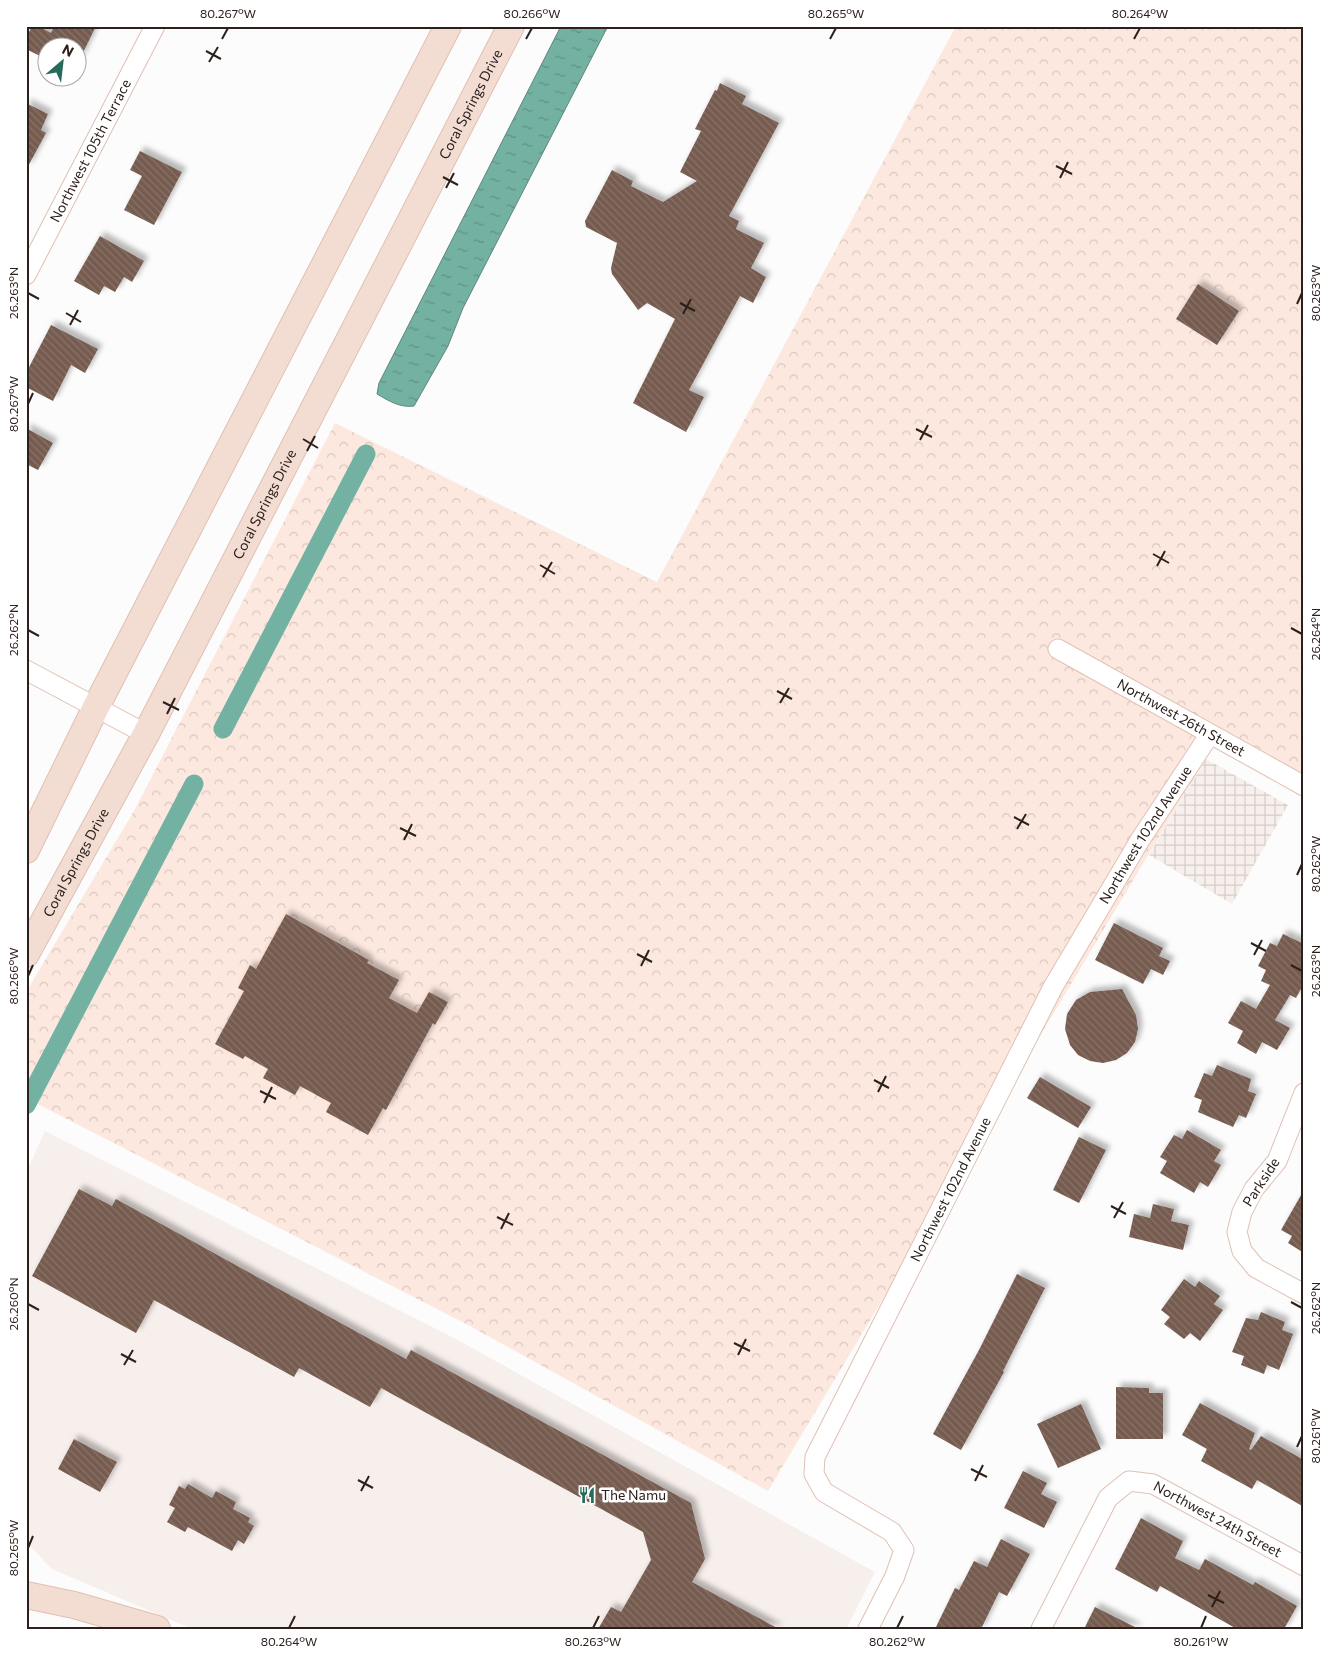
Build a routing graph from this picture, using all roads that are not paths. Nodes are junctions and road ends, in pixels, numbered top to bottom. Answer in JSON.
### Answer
{"nodes":[{"id":1,"x":155,"y":26,"type":"edge"},
{"id":2,"x":448,"y":26,"type":"edge"},
{"id":3,"x":511,"y":26,"type":"edge"},
{"id":4,"x":26,"y":275,"type":"edge"},
{"id":5,"x":1058,"y":649,"type":"dead end"},
{"id":6,"x":26,"y":670,"type":"edge"},
{"id":7,"x":96,"y":707,"type":"junction"},
{"id":8,"x":146,"y":734,"type":"junction"},
{"id":9,"x":1210,"y":734,"type":"junction"},
{"id":10,"x":1304,"y":786,"type":"edge"},
{"id":11,"x":26,"y":850,"type":"edge"},
{"id":12,"x":26,"y":954,"type":"edge"},
{"id":13,"x":1303,"y":1097,"type":"edge"},
{"id":14,"x":1304,"y":1294,"type":"edge"},
{"id":15,"x":1304,"y":1566,"type":"edge"},
{"id":16,"x":26,"y":1595,"type":"edge"},
{"id":17,"x":158,"y":1629,"type":"edge"},
{"id":18,"x":868,"y":1629,"type":"edge"},
{"id":19,"x":1040,"y":1629,"type":"edge"}],
"edges":[{"from":1,"to":4,"type":"street","name":"Northwest 105th Terrace"},
{"from":2,"to":7,"type":"main road"},
{"from":3,"to":8,"type":"main road","name":"Coral Springs Drive"},
{"from":5,"to":9,"type":"street","name":"Northwest 26th Street"},
{"from":6,"to":7,"type":"street"},
{"from":7,"to":8,"type":"street"},
{"from":7,"to":11,"type":"main road"},
{"from":8,"to":12,"type":"main road","name":"Coral Springs Drive"},
{"from":9,"to":10,"type":"street","name":"Northwest 26th Street"},
{"from":9,"to":18,"type":"street","name":"Northwest 102nd Avenue"},
{"from":13,"to":14,"type":"street","name":"Parkside"},
{"from":15,"to":19,"type":"street","name":"Northwest 24th Street"},
{"from":16,"to":17,"type":"main road"}]}
